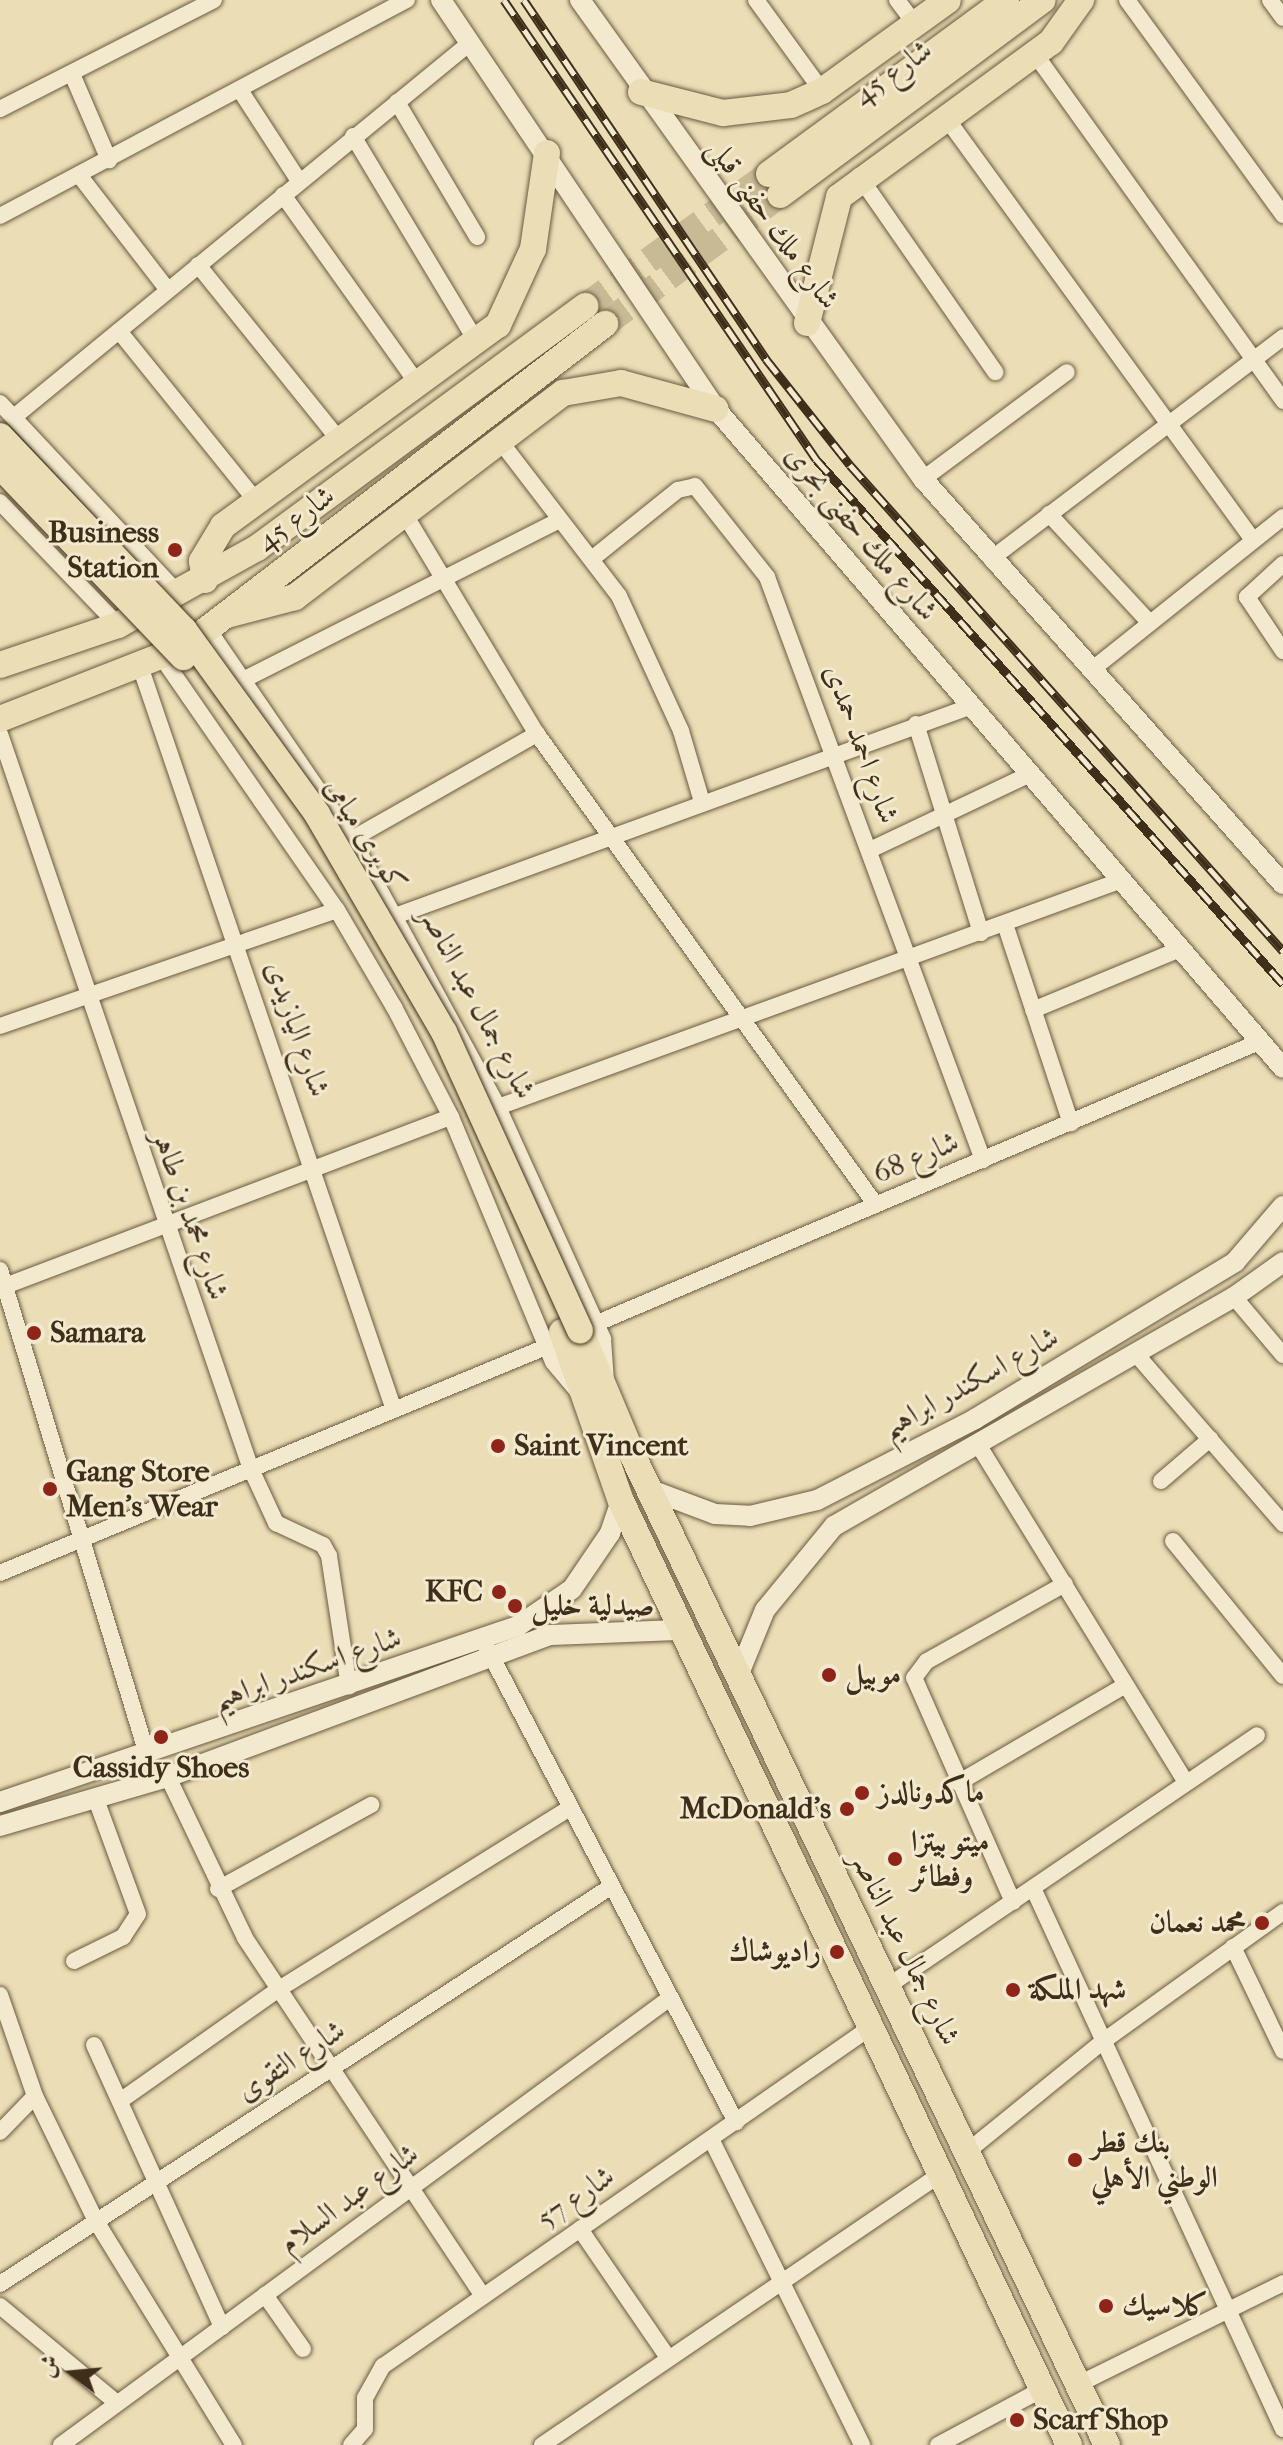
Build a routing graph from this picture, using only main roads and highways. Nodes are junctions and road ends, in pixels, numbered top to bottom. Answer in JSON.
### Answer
{"nodes":[{"id":1,"x":948,"y":0,"type":"edge"},
{"id":2,"x":1006,"y":0,"type":"edge"},
{"id":3,"x":1043,"y":0,"type":"edge"},
{"id":4,"x":1081,"y":0,"type":"edge"},
{"id":5,"x":641,"y":92,"type":"road end"},
{"id":6,"x":547,"y":153,"type":"road end"},
{"id":7,"x":585,"y":306,"type":"tunnel mouth"},
{"id":8,"x":807,"y":323,"type":"road end"},
{"id":9,"x":605,"y":324,"type":"tunnel mouth"},
{"id":10,"x":716,"y":409,"type":"road end"},
{"id":11,"x":7,"y":426,"type":"edge"},
{"id":12,"x":0,"y":466,"type":"edge"},
{"id":13,"x":205,"y":580,"type":"junction"},
{"id":14,"x":216,"y":622,"type":"junction"},
{"id":15,"x":0,"y":665,"type":"edge"},
{"id":16,"x":0,"y":719,"type":"edge"},
{"id":17,"x":570,"y":1333,"type":"junction"},
{"id":18,"x":595,"y":1395,"type":"junction"},
{"id":19,"x":1069,"y":2445,"type":"edge"},
{"id":20,"x":1107,"y":2445,"type":"edge"}],
"edges":[{"from":1,"to":5,"type":"main road"},
{"from":2,"to":3,"type":"main road","name":"شارع 45"},
{"from":4,"to":8,"type":"main road"},
{"from":6,"to":13,"type":"main road"},
{"from":7,"to":13,"type":"main road","name":"شارع 45"},
{"from":9,"to":14,"type":"main road","name":"شارع 45"},
{"from":10,"to":14,"type":"main road"},
{"from":11,"to":17,"type":"main road","name":"كوبرى ميامى","bridge":true},
{"from":12,"to":17,"type":"main road","name":"كوبرى ميامى","bridge":true},
{"from":13,"to":15,"type":"main road","name":"شارع 45"},
{"from":14,"to":16,"type":"main road","name":"شارع 45"},
{"from":17,"to":18,"type":"main road","name":"شارع جمال عبد الناصر"},
{"from":18,"to":19,"type":"main road","name":"شارع جمال عبد الناصر"},
{"from":18,"to":20,"type":"main road","name":"شارع جمال عبد الناصر"}]}
